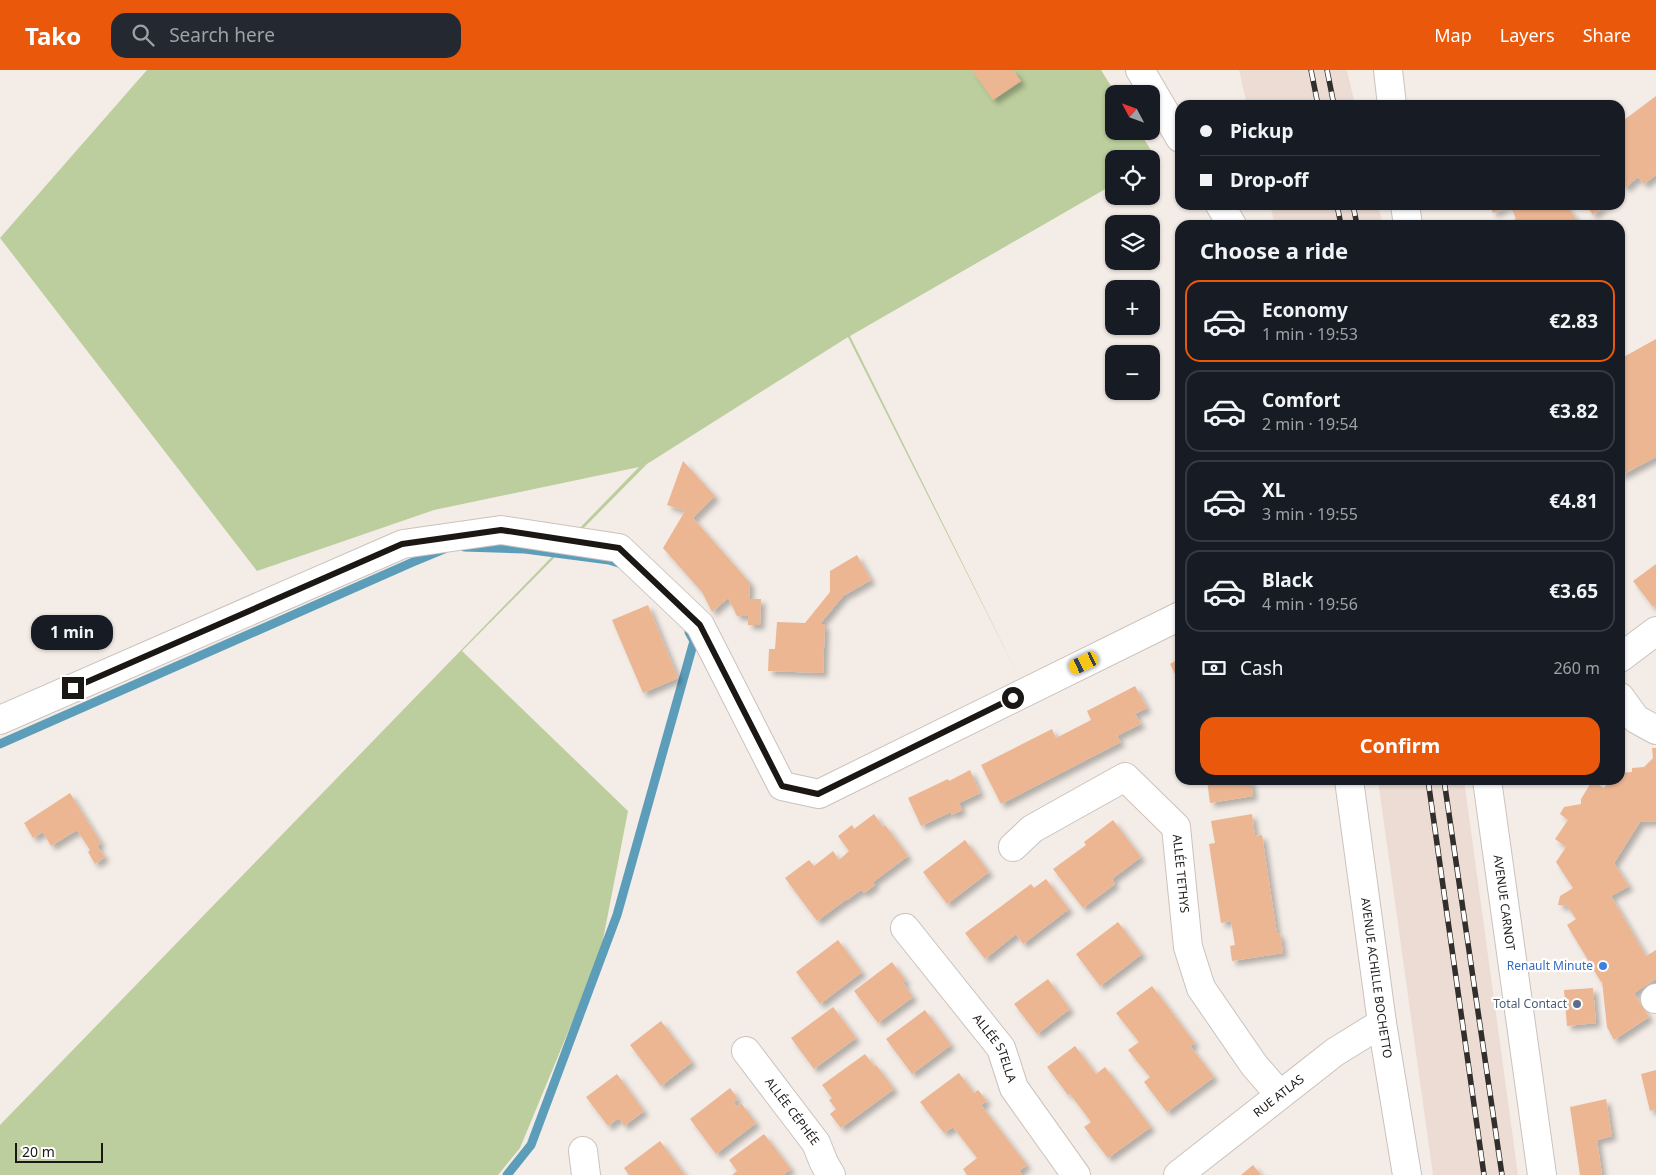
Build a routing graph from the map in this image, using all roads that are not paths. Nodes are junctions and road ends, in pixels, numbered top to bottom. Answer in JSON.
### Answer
{"nodes":[{"id":1,"x":1140,"y":70,"type":"edge"},
{"id":2,"x":1388,"y":70,"type":"edge"},
{"id":3,"x":1391,"y":100,"type":"edge"},
{"id":4,"x":1175,"y":130,"type":"edge"},
{"id":5,"x":1175,"y":618,"type":"edge"},
{"id":6,"x":1656,"y":631,"type":"edge"},
{"id":7,"x":1625,"y":654,"type":"edge"},
{"id":8,"x":1625,"y":704,"type":"edge"},
{"id":9,"x":0,"y":720,"type":"edge"},
{"id":10,"x":1656,"y":730,"type":"edge"},
{"id":11,"x":1350,"y":785,"type":"edge"},
{"id":12,"x":1488,"y":785,"type":"edge"},
{"id":13,"x":1013,"y":847,"type":"dead end"},
{"id":14,"x":905,"y":928,"type":"dead end"},
{"id":15,"x":1382,"y":1024,"type":"junction"},
{"id":16,"x":746,"y":1051,"type":"dead end"},
{"id":17,"x":1280,"y":1095,"type":"junction"},
{"id":18,"x":832,"y":1175,"type":"edge"},
{"id":19,"x":1076,"y":1175,"type":"edge"},
{"id":20,"x":1178,"y":1175,"type":"edge"},
{"id":21,"x":1407,"y":1175,"type":"edge"},
{"id":22,"x":1542,"y":1175,"type":"edge"}],
"edges":[{"from":1,"to":4,"type":"street"},
{"from":2,"to":3,"type":"street"},
{"from":5,"to":9,"type":"street"},
{"from":6,"to":7,"type":"street"},
{"from":8,"to":10,"type":"street"},
{"from":11,"to":15,"type":"street","name":"AVENUE ACHILLE BOCHETTO"},
{"from":12,"to":22,"type":"street","name":"AVENUE CARNOT"},
{"from":13,"to":17,"type":"street","name":"ALLÉE TETHYS"},
{"from":14,"to":19,"type":"street","name":"ALLÉE STELLA"},
{"from":15,"to":17,"type":"street","name":"RUE ATLAS"},
{"from":15,"to":21,"type":"street","name":"AVENUE ACHILLE BOCHETTO"},
{"from":16,"to":18,"type":"street","name":"ALLÉE CÉPHÉE"},
{"from":17,"to":20,"type":"street","name":"RUE ATLAS"}]}
